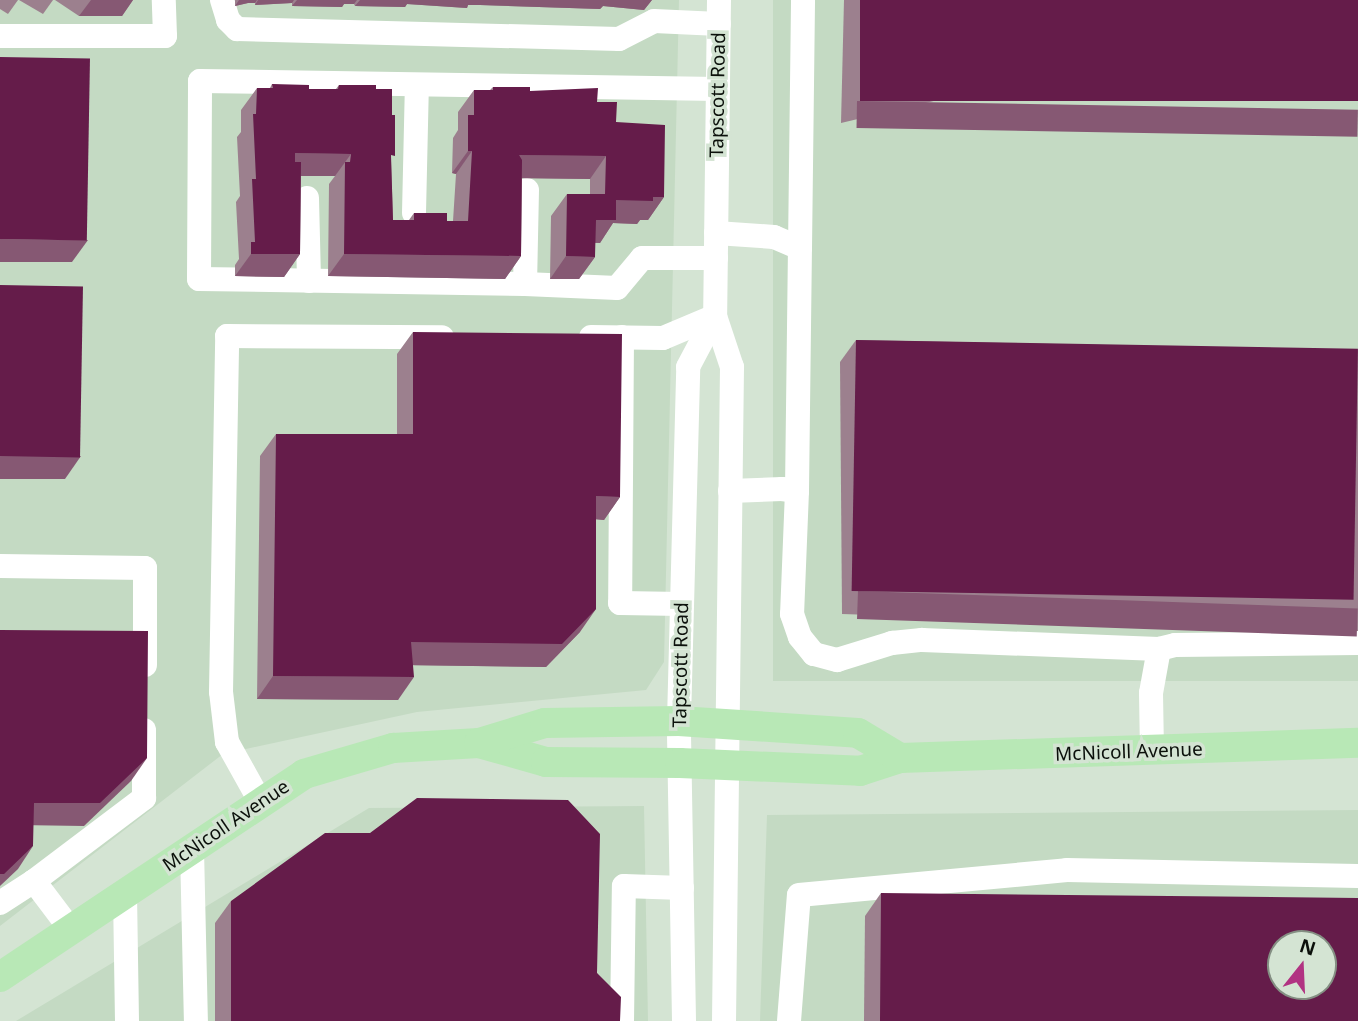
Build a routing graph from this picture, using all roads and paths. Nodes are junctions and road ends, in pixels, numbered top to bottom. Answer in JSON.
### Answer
{"nodes":[{"id":1,"x":164,"y":0,"type":"edge"},
{"id":2,"x":222,"y":0,"type":"edge"},
{"id":3,"x":803,"y":0,"type":"edge"},
{"id":4,"x":719,"y":12,"type":"edge"},
{"id":5,"x":0,"y":36,"type":"edge"},
{"id":6,"x":417,"y":85,"type":"junction"},
{"id":7,"x":718,"y":89,"type":"junction"},
{"id":8,"x":527,"y":190,"type":"dead end"},
{"id":9,"x":307,"y":198,"type":"dead end"},
{"id":10,"x":414,"y":213,"type":"edge"},
{"id":11,"x":716,"y":233,"type":"junction"},
{"id":12,"x":800,"y":248,"type":"junction"},
{"id":13,"x":716,"y":258,"type":"junction"},
{"id":14,"x":309,"y":281,"type":"junction"},
{"id":15,"x":525,"y":284,"type":"junction"},
{"id":16,"x":715,"y":316,"type":"junction"},
{"id":17,"x":472,"y":337,"type":"edge"},
{"id":18,"x":567,"y":337,"type":"edge"},
{"id":19,"x":622,"y":337,"type":"junction"},
{"id":20,"x":730,"y":491,"type":"junction"},
{"id":21,"x":797,"y":491,"type":"junction"},
{"id":22,"x":0,"y":566,"type":"edge"},
{"id":23,"x":682,"y":604,"type":"junction"},
{"id":24,"x":1358,"y":643,"type":"edge"},
{"id":25,"x":1159,"y":649,"type":"junction"},
{"id":26,"x":679,"y":722,"type":"junction"},
{"id":27,"x":726,"y":723,"type":"junction"},
{"id":28,"x":479,"y":743,"type":"junction"},
{"id":29,"x":1358,"y":743,"type":"edge"},
{"id":30,"x":1152,"y":751,"type":"junction"},
{"id":31,"x":900,"y":758,"type":"junction"},
{"id":32,"x":680,"y":763,"type":"junction"},
{"id":33,"x":727,"y":765,"type":"junction"},
{"id":34,"x":261,"y":803,"type":"junction"},
{"id":35,"x":192,"y":849,"type":"junction"},
{"id":36,"x":1358,"y":876,"type":"edge"},
{"id":37,"x":34,"y":881,"type":"junction"},
{"id":38,"x":682,"y":888,"type":"junction"},
{"id":39,"x":125,"y":894,"type":"junction"},
{"id":40,"x":0,"y":903,"type":"edge"},
{"id":41,"x":71,"y":930,"type":"junction"},
{"id":42,"x":0,"y":977,"type":"edge"},
{"id":43,"x":127,"y":1021,"type":"edge"},
{"id":44,"x":196,"y":1021,"type":"edge"},
{"id":45,"x":622,"y":1021,"type":"edge"},
{"id":46,"x":684,"y":1021,"type":"edge"},
{"id":47,"x":724,"y":1021,"type":"edge"},
{"id":48,"x":789,"y":1021,"type":"edge"}],
"edges":[{"from":1,"to":5,"type":"street"},
{"from":2,"to":4,"type":"street"},
{"from":3,"to":12,"type":"street"},
{"from":4,"to":7,"type":"street","name":"Tapscott Road"},
{"from":6,"to":7,"type":"street"},
{"from":6,"to":10,"type":"street"},
{"from":6,"to":14,"type":"street"},
{"from":7,"to":11,"type":"street","name":"Tapscott Road"},
{"from":8,"to":15,"type":"street"},
{"from":9,"to":14,"type":"street"},
{"from":11,"to":12,"type":"street"},
{"from":11,"to":13,"type":"street","name":"Tapscott Road"},
{"from":12,"to":21,"type":"street"},
{"from":13,"to":15,"type":"street"},
{"from":13,"to":16,"type":"street","name":"Tapscott Road"},
{"from":14,"to":15,"type":"street"},
{"from":16,"to":19,"type":"street"},
{"from":16,"to":20,"type":"street","name":"Tapscott Road"},
{"from":16,"to":23,"type":"street","name":"Tapscott Road"},
{"from":17,"to":34,"type":"street"},
{"from":18,"to":19,"type":"street"},
{"from":19,"to":23,"type":"street"},
{"from":20,"to":21,"type":"street"},
{"from":20,"to":27,"type":"street","name":"Tapscott Road"},
{"from":21,"to":25,"type":"street"},
{"from":22,"to":37,"type":"street"},
{"from":23,"to":26,"type":"street","name":"Tapscott Road"},
{"from":24,"to":25,"type":"street"},
{"from":25,"to":30,"type":"street"},
{"from":26,"to":27,"type":"main road","name":"McNicoll Avenue"},
{"from":26,"to":28,"type":"main road","name":"McNicoll Avenue"},
{"from":26,"to":32,"type":"street","name":"Tapscott Road"},
{"from":27,"to":31,"type":"main road","name":"McNicoll Avenue"},
{"from":27,"to":33,"type":"street","name":"Tapscott Road"},
{"from":28,"to":32,"type":"main road","name":"McNicoll Avenue"},
{"from":28,"to":34,"type":"main road","name":"McNicoll Avenue"},
{"from":29,"to":30,"type":"main road","name":"McNicoll Avenue"},
{"from":30,"to":31,"type":"main road","name":"McNicoll Avenue"},
{"from":31,"to":33,"type":"main road","name":"McNicoll Avenue"},
{"from":32,"to":33,"type":"main road","name":"McNicoll Avenue"},
{"from":32,"to":38,"type":"street","name":"Tapscott Road"},
{"from":33,"to":47,"type":"street","name":"Tapscott Road"},
{"from":34,"to":35,"type":"main road","name":"McNicoll Avenue"},
{"from":35,"to":39,"type":"main road","name":"McNicoll Avenue"},
{"from":35,"to":44,"type":"street"},
{"from":36,"to":48,"type":"street"},
{"from":37,"to":40,"type":"street"},
{"from":37,"to":41,"type":"street"},
{"from":38,"to":45,"type":"street"},
{"from":38,"to":46,"type":"street","name":"Tapscott Road"},
{"from":39,"to":41,"type":"main road","name":"McNicoll Avenue"},
{"from":39,"to":43,"type":"street"},
{"from":41,"to":42,"type":"main road","name":"McNicoll Avenue"}]}
